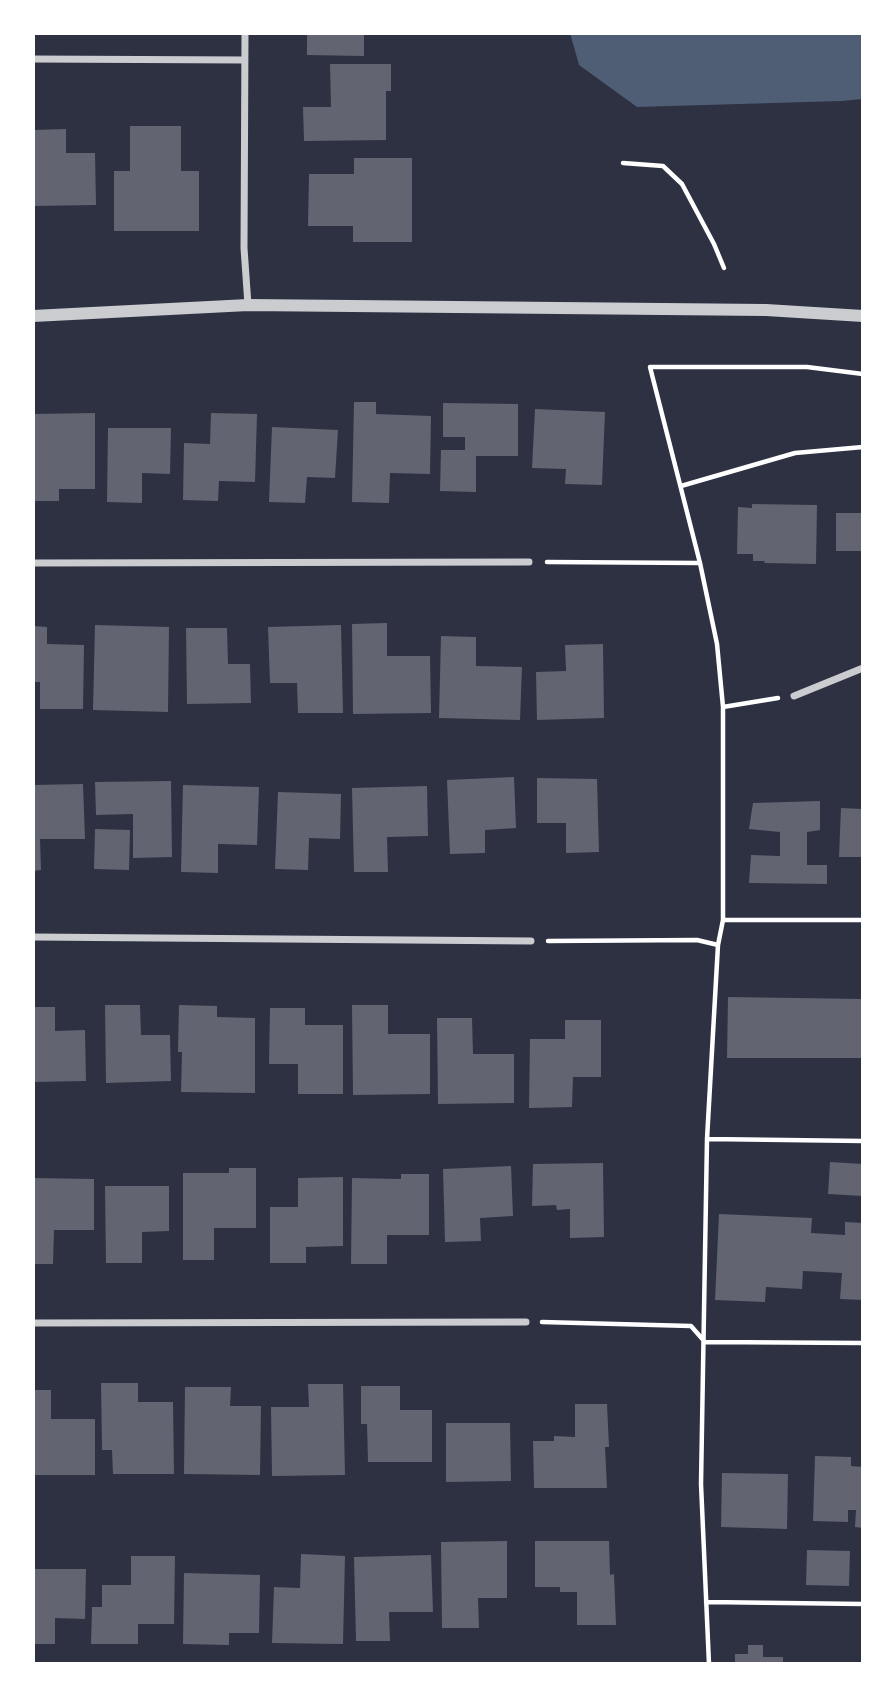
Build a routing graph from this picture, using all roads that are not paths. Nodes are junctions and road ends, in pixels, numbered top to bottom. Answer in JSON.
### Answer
{"nodes":[{"id":1,"x":245,"y":33,"type":"edge"},
{"id":2,"x":33,"y":59,"type":"edge"},
{"id":3,"x":245,"y":60,"type":"junction"},
{"id":4,"x":248,"y":306,"type":"junction"},
{"id":5,"x":33,"y":316,"type":"edge"},
{"id":6,"x":863,"y":316,"type":"edge"},
{"id":7,"x":529,"y":562,"type":"road end"},
{"id":8,"x":33,"y":563,"type":"edge"},
{"id":9,"x":863,"y":668,"type":"edge"},
{"id":10,"x":794,"y":696,"type":"road end"},
{"id":11,"x":33,"y":937,"type":"edge"},
{"id":12,"x":531,"y":941,"type":"road end"},
{"id":13,"x":526,"y":1322,"type":"road end"},
{"id":14,"x":33,"y":1323,"type":"edge"}],
"edges":[{"from":1,"to":3,"type":"street"},
{"from":2,"to":3,"type":"street"},
{"from":3,"to":4,"type":"street"},
{"from":4,"to":5,"type":"street"},
{"from":4,"to":6,"type":"street"},
{"from":7,"to":8,"type":"street"},
{"from":9,"to":10,"type":"street"},
{"from":11,"to":12,"type":"street"},
{"from":13,"to":14,"type":"street"}]}
